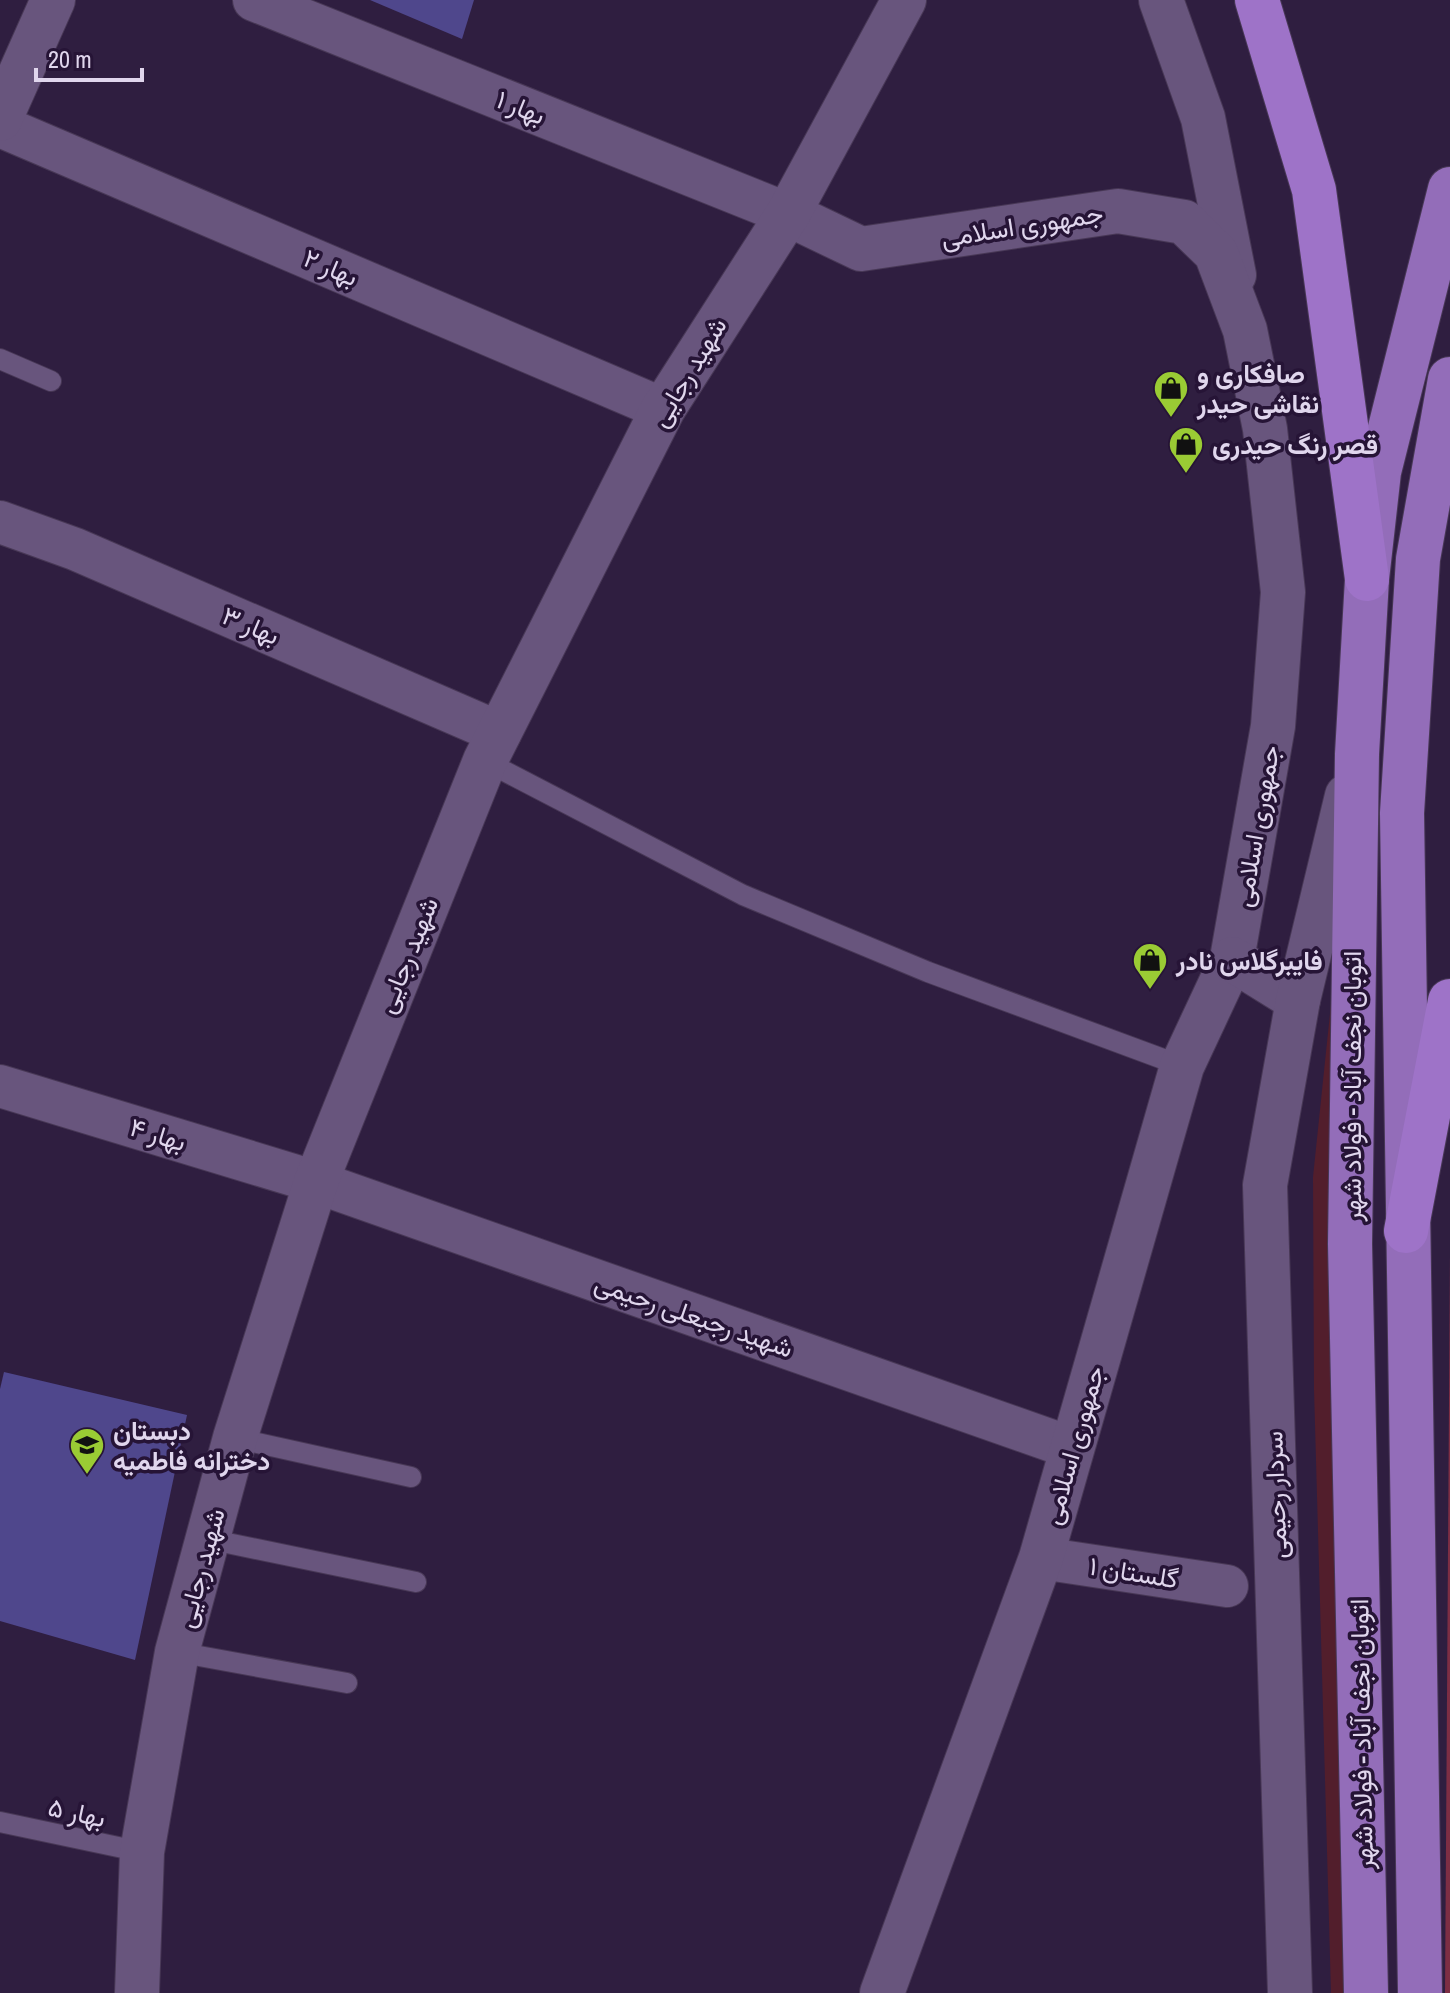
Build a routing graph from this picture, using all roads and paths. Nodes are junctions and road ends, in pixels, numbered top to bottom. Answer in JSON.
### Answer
{"nodes":[{"id":1,"x":53,"y":0,"type":"edge"},
{"id":2,"x":254,"y":0,"type":"edge"},
{"id":3,"x":904,"y":0,"type":"edge"},
{"id":4,"x":1161,"y":0,"type":"edge"},
{"id":5,"x":1257,"y":0,"type":"edge"},
{"id":6,"x":0,"y":119,"type":"edge"},
{"id":7,"x":0,"y":126,"type":"edge"},
{"id":8,"x":1450,"y":189,"type":"edge"},
{"id":9,"x":788,"y":214,"type":"junction"},
{"id":10,"x":1245,"y":330,"type":"junction"},
{"id":11,"x":0,"y":359,"type":"edge"},
{"id":12,"x":1450,"y":379,"type":"edge"},
{"id":13,"x":51,"y":381,"type":"dead end"},
{"id":14,"x":663,"y":409,"type":"junction"},
{"id":15,"x":0,"y":522,"type":"edge"},
{"id":16,"x":1367,"y":579,"type":"junction"},
{"id":17,"x":492,"y":747,"type":"junction"},
{"id":18,"x":1357,"y":754,"type":"junction"},
{"id":19,"x":1232,"y":959,"type":"junction"},
{"id":20,"x":1298,"y":1000,"type":"junction"},
{"id":21,"x":1450,"y":1001,"type":"edge"},
{"id":22,"x":1182,"y":1066,"type":"junction"},
{"id":23,"x":0,"y":1086,"type":"edge"},
{"id":24,"x":316,"y":1182,"type":"junction"},
{"id":25,"x":1406,"y":1231,"type":"junction"},
{"id":26,"x":235,"y":1438,"type":"junction"},
{"id":27,"x":1072,"y":1448,"type":"junction"},
{"id":28,"x":411,"y":1477,"type":"dead end"},
{"id":29,"x":208,"y":1539,"type":"junction"},
{"id":30,"x":1041,"y":1558,"type":"junction"},
{"id":31,"x":416,"y":1582,"type":"dead end"},
{"id":32,"x":1227,"y":1586,"type":"dead end"},
{"id":33,"x":177,"y":1652,"type":"junction"},
{"id":34,"x":347,"y":1683,"type":"dead end"},
{"id":35,"x":0,"y":1822,"type":"edge"},
{"id":36,"x":142,"y":1852,"type":"junction"},
{"id":37,"x":137,"y":1993,"type":"edge"},
{"id":38,"x":882,"y":1993,"type":"edge"},
{"id":39,"x":1290,"y":1993,"type":"edge"},
{"id":40,"x":1366,"y":1993,"type":"edge"},
{"id":41,"x":1420,"y":1993,"type":"edge"}],
"edges":[{"from":1,"to":6,"type":"street"},
{"from":2,"to":9,"type":"street","name":"بهار ۱"},
{"from":3,"to":9,"type":"street","name":"شهید رجایی"},
{"from":4,"to":10,"type":"street"},
{"from":5,"to":16,"type":"highway"},
{"from":7,"to":14,"type":"street","name":"بهار ۲"},
{"from":8,"to":16,"type":"highway","name":"اتوبان نجف آباد - فولاد شهر"},
{"from":9,"to":10,"type":"street","name":"جمهوری اسلامی"},
{"from":9,"to":14,"type":"street","name":"شهید رجایی"},
{"from":10,"to":19,"type":"street","name":"جمهوری اسلامی"},
{"from":11,"to":13,"type":"lane"},
{"from":12,"to":25,"type":"highway","name":"اتوبان نجف آباد - فولاد شهر"},
{"from":14,"to":17,"type":"street","name":"شهید رجایی"},
{"from":15,"to":17,"type":"street","name":"بهار ۳"},
{"from":16,"to":18,"type":"highway","name":"اتوبان نجف آباد - فولاد شهر"},
{"from":17,"to":22,"type":"lane"},
{"from":17,"to":24,"type":"street","name":"شهید رجایی"},
{"from":18,"to":20,"type":"street","name":"سردار رحیمی"},
{"from":18,"to":40,"type":"highway","name":"اتوبان نجف آباد - فولاد شهر"},
{"from":19,"to":20,"type":"street"},
{"from":19,"to":22,"type":"street","name":"جمهوری اسلامی"},
{"from":20,"to":39,"type":"street","name":"سردار رحیمی"},
{"from":21,"to":25,"type":"highway"},
{"from":22,"to":27,"type":"street","name":"جمهوری اسلامی"},
{"from":23,"to":24,"type":"street","name":"بهار ۴"},
{"from":24,"to":26,"type":"street","name":"شهید رجایی"},
{"from":24,"to":27,"type":"street","name":"شهید رجبعلی رحیمی"},
{"from":25,"to":41,"type":"highway","name":"اتوبان نجف آباد - فولاد شهر"},
{"from":26,"to":28,"type":"lane"},
{"from":26,"to":29,"type":"street","name":"شهید رجایی"},
{"from":27,"to":30,"type":"street","name":"جمهوری اسلامی"},
{"from":29,"to":31,"type":"lane"},
{"from":29,"to":33,"type":"street","name":"شهید رجایی"},
{"from":30,"to":32,"type":"street","name":"گلستان ۱"},
{"from":30,"to":38,"type":"street","name":"جمهوری اسلامی"},
{"from":33,"to":34,"type":"lane"},
{"from":33,"to":36,"type":"street","name":"شهید رجایی"},
{"from":35,"to":36,"type":"lane","name":"بهار ۵"},
{"from":36,"to":37,"type":"street","name":"شهید رجایی"}]}
